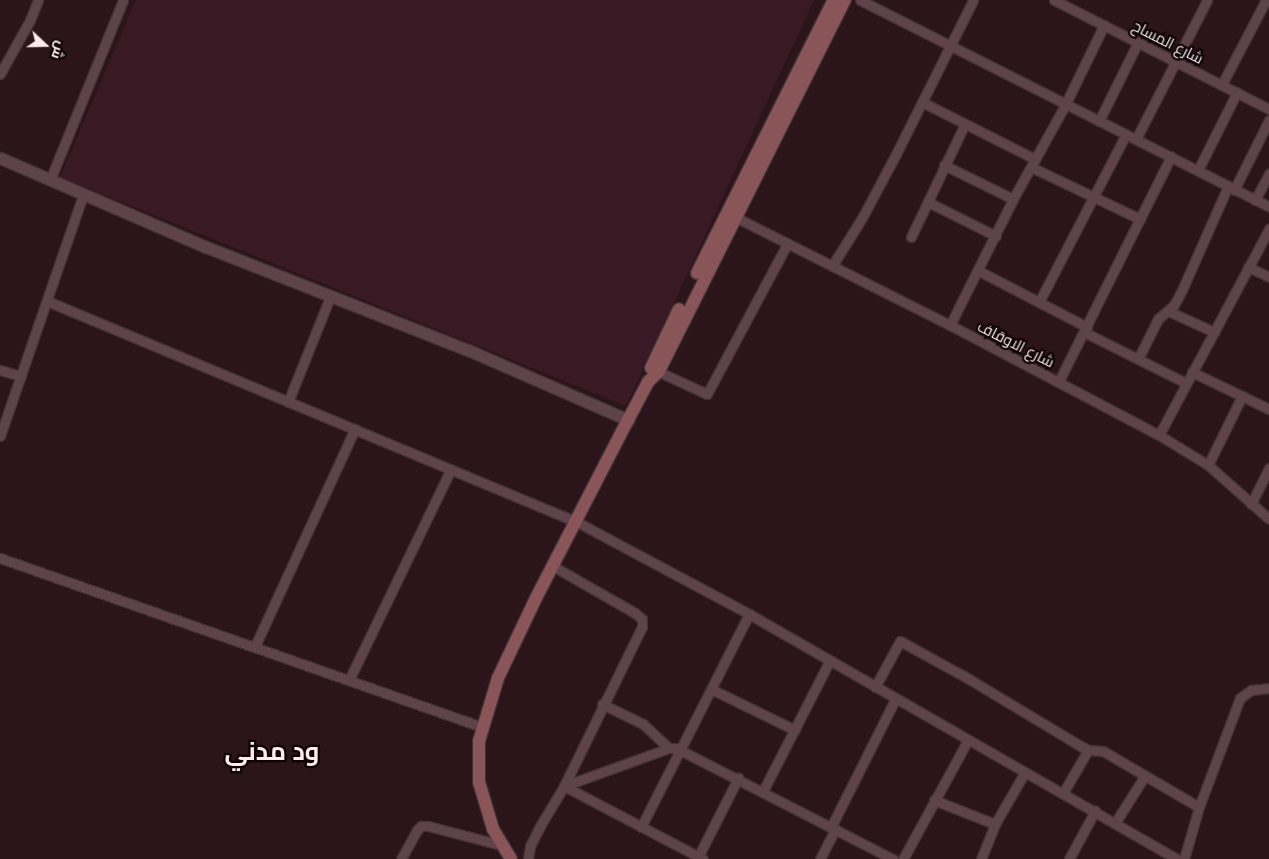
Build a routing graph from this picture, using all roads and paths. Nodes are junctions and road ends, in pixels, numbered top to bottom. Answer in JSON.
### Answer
{"nodes":[{"id":1,"x":38,"y":0,"type":"edge"},
{"id":2,"x":122,"y":0,"type":"edge"},
{"id":3,"x":834,"y":0,"type":"edge"},
{"id":4,"x":844,"y":0,"type":"edge"},
{"id":5,"x":860,"y":0,"type":"edge"},
{"id":6,"x":973,"y":0,"type":"edge"},
{"id":7,"x":1054,"y":0,"type":"edge"},
{"id":8,"x":1207,"y":0,"type":"edge"},
{"id":9,"x":1266,"y":0,"type":"edge"},
{"id":10,"x":1104,"y":25,"type":"junction"},
{"id":11,"x":1138,"y":42,"type":"junction"},
{"id":12,"x":950,"y":47,"type":"junction"},
{"id":13,"x":1176,"y":62,"type":"junction"},
{"id":14,"x":0,"y":74,"type":"edge"},
{"id":15,"x":1222,"y":84,"type":"junction"},
{"id":16,"x":1237,"y":92,"type":"junction"},
{"id":17,"x":922,"y":102,"type":"junction"},
{"id":18,"x":1065,"y":105,"type":"junction"},
{"id":19,"x":785,"y":107,"type":"junction"},
{"id":20,"x":1268,"y":107,"type":"edge"},
{"id":21,"x":1269,"y":120,"type":"edge"},
{"id":22,"x":1099,"y":122,"type":"junction"},
{"id":23,"x":965,"y":124,"type":"junction"},
{"id":24,"x":1126,"y":134,"type":"junction"},
{"id":25,"x":1136,"y":139,"type":"junction"},
{"id":26,"x":761,"y":155,"type":"junction"},
{"id":27,"x":1171,"y":156,"type":"junction"},
{"id":28,"x":0,"y":158,"type":"edge"},
{"id":29,"x":1033,"y":163,"type":"junction"},
{"id":30,"x":944,"y":165,"type":"junction"},
{"id":31,"x":1198,"y":170,"type":"junction"},
{"id":32,"x":1269,"y":174,"type":"edge"},
{"id":33,"x":50,"y":180,"type":"junction"},
{"id":34,"x":1231,"y":188,"type":"junction"},
{"id":35,"x":83,"y":195,"type":"junction"},
{"id":36,"x":1092,"y":197,"type":"junction"},
{"id":37,"x":1014,"y":199,"type":"junction"},
{"id":38,"x":1255,"y":200,"type":"junction"},
{"id":39,"x":928,"y":202,"type":"junction"},
{"id":40,"x":1269,"y":208,"type":"edge"},
{"id":41,"x":735,"y":217,"type":"junction"},
{"id":42,"x":1140,"y":219,"type":"junction"},
{"id":43,"x":1269,"y":229,"type":"edge"},
{"id":44,"x":996,"y":236,"type":"junction"},
{"id":45,"x":911,"y":237,"type":"dead end"},
{"id":46,"x":787,"y":244,"type":"junction"},
{"id":47,"x":832,"y":266,"type":"junction"},
{"id":48,"x":1248,"y":267,"type":"junction"},
{"id":49,"x":979,"y":271,"type":"junction"},
{"id":50,"x":1269,"y":278,"type":"edge"},
{"id":51,"x":330,"y":297,"type":"junction"},
{"id":52,"x":47,"y":301,"type":"junction"},
{"id":53,"x":1039,"y":302,"type":"junction"},
{"id":54,"x":1168,"y":311,"type":"junction"},
{"id":55,"x":950,"y":325,"type":"junction"},
{"id":56,"x":1086,"y":329,"type":"junction"},
{"id":57,"x":1214,"y":332,"type":"junction"},
{"id":58,"x":1138,"y":359,"type":"junction"},
{"id":59,"x":0,"y":370,"type":"edge"},
{"id":60,"x":655,"y":370,"type":"junction"},
{"id":61,"x":1192,"y":372,"type":"junction"},
{"id":62,"x":21,"y":376,"type":"junction"},
{"id":63,"x":1059,"y":381,"type":"junction"},
{"id":64,"x":1186,"y":383,"type":"junction"},
{"id":65,"x":1242,"y":396,"type":"junction"},
{"id":66,"x":288,"y":402,"type":"junction"},
{"id":67,"x":1269,"y":409,"type":"edge"},
{"id":68,"x":628,"y":420,"type":"junction"},
{"id":69,"x":355,"y":429,"type":"junction"},
{"id":70,"x":1158,"y":435,"type":"junction"},
{"id":71,"x":0,"y":436,"type":"edge"},
{"id":72,"x":1208,"y":465,"type":"junction"},
{"id":73,"x":1269,"y":468,"type":"edge"},
{"id":74,"x":451,"y":469,"type":"junction"},
{"id":75,"x":1251,"y":504,"type":"junction"},
{"id":76,"x":1269,"y":520,"type":"edge"},
{"id":77,"x":577,"y":522,"type":"junction"},
{"id":78,"x":0,"y":558,"type":"edge"},
{"id":79,"x":553,"y":566,"type":"junction"},
{"id":80,"x":750,"y":614,"type":"junction"},
{"id":81,"x":255,"y":646,"type":"junction"},
{"id":82,"x":830,"y":660,"type":"junction"},
{"id":83,"x":349,"y":680,"type":"junction"},
{"id":84,"x":1268,"y":686,"type":"edge"},
{"id":85,"x":875,"y":687,"type":"junction"},
{"id":86,"x":713,"y":690,"type":"junction"},
{"id":87,"x":896,"y":698,"type":"junction"},
{"id":88,"x":602,"y":704,"type":"junction"},
{"id":89,"x":482,"y":726,"type":"junction"},
{"id":90,"x":795,"y":730,"type":"junction"},
{"id":91,"x":968,"y":740,"type":"junction"},
{"id":92,"x":669,"y":748,"type":"junction"},
{"id":93,"x":681,"y":749,"type":"junction"},
{"id":94,"x":1088,"y":750,"type":"junction"},
{"id":95,"x":1025,"y":772,"type":"junction"},
{"id":96,"x":1144,"y":777,"type":"junction"},
{"id":97,"x":738,"y":778,"type":"junction"},
{"id":98,"x":564,"y":786,"type":"junction"},
{"id":99,"x":763,"y":792,"type":"junction"},
{"id":100,"x":1063,"y":793,"type":"junction"},
{"id":101,"x":934,"y":800,"type":"junction"},
{"id":102,"x":1199,"y":807,"type":"junction"},
{"id":103,"x":1095,"y":811,"type":"junction"},
{"id":104,"x":1115,"y":823,"type":"junction"},
{"id":105,"x":995,"y":824,"type":"junction"},
{"id":106,"x":641,"y":826,"type":"junction"},
{"id":107,"x":833,"y":828,"type":"junction"},
{"id":108,"x":501,"y":845,"type":"junction"},
{"id":109,"x":700,"y":858,"type":"edge"},
{"id":110,"x":887,"y":858,"type":"edge"},
{"id":111,"x":401,"y":859,"type":"edge"},
{"id":112,"x":511,"y":859,"type":"edge"},
{"id":113,"x":528,"y":859,"type":"edge"},
{"id":114,"x":820,"y":859,"type":"edge"},
{"id":115,"x":903,"y":859,"type":"edge"},
{"id":116,"x":981,"y":859,"type":"edge"},
{"id":117,"x":1068,"y":859,"type":"edge"},
{"id":118,"x":1176,"y":859,"type":"edge"},
{"id":119,"x":1184,"y":859,"type":"edge"}],
"edges":[{"from":1,"to":14,"type":"street"},
{"from":2,"to":33,"type":"street"},
{"from":3,"to":19,"type":"main road"},
{"from":4,"to":19,"type":"main road"},
{"from":5,"to":12,"type":"street"},
{"from":6,"to":12,"type":"street"},
{"from":7,"to":10,"type":"street","name":"شارع المساح"},
{"from":8,"to":13,"type":"street"},
{"from":9,"to":15,"type":"street"},
{"from":10,"to":11,"type":"street","name":"شارع المساح"},
{"from":10,"to":18,"type":"street"},
{"from":11,"to":13,"type":"street","name":"شارع المساح"},
{"from":11,"to":22,"type":"street"},
{"from":12,"to":17,"type":"street"},
{"from":12,"to":18,"type":"street"},
{"from":13,"to":15,"type":"street","name":"شارع المساح"},
{"from":13,"to":25,"type":"street"},
{"from":15,"to":16,"type":"street","name":"شارع المساح"},
{"from":16,"to":20,"type":"street","name":"شارع المساح"},
{"from":16,"to":31,"type":"street"},
{"from":17,"to":23,"type":"street"},
{"from":17,"to":47,"type":"street"},
{"from":18,"to":22,"type":"street"},
{"from":18,"to":29,"type":"street"},
{"from":19,"to":26,"type":"main road"},
{"from":21,"to":34,"type":"street"},
{"from":22,"to":24,"type":"street"},
{"from":23,"to":29,"type":"street"},
{"from":23,"to":30,"type":"street"},
{"from":24,"to":25,"type":"street"},
{"from":24,"to":36,"type":"street"},
{"from":25,"to":27,"type":"street"},
{"from":26,"to":41,"type":"main road"},
{"from":26,"to":60,"type":"main road"},
{"from":27,"to":31,"type":"street"},
{"from":27,"to":42,"type":"street"},
{"from":28,"to":33,"type":"street"},
{"from":29,"to":36,"type":"street"},
{"from":29,"to":37,"type":"street"},
{"from":30,"to":37,"type":"street"},
{"from":30,"to":39,"type":"street"},
{"from":31,"to":34,"type":"street"},
{"from":32,"to":38,"type":"street"},
{"from":33,"to":35,"type":"street"},
{"from":34,"to":38,"type":"street"},
{"from":34,"to":54,"type":"street"},
{"from":35,"to":51,"type":"street"},
{"from":35,"to":52,"type":"street"},
{"from":36,"to":42,"type":"street"},
{"from":36,"to":53,"type":"street"},
{"from":37,"to":44,"type":"street"},
{"from":38,"to":40,"type":"street"},
{"from":39,"to":44,"type":"street"},
{"from":39,"to":45,"type":"street"},
{"from":41,"to":46,"type":"street","name":"شارع الاوقاف"},
{"from":41,"to":60,"type":"main road"},
{"from":42,"to":56,"type":"street"},
{"from":43,"to":48,"type":"street"},
{"from":44,"to":49,"type":"street"},
{"from":46,"to":47,"type":"street","name":"شارع الاوقاف"},
{"from":46,"to":60,"type":"street"},
{"from":47,"to":55,"type":"street","name":"شارع الاوقاف"},
{"from":48,"to":50,"type":"street"},
{"from":48,"to":57,"type":"street"},
{"from":49,"to":53,"type":"street"},
{"from":49,"to":55,"type":"street"},
{"from":51,"to":66,"type":"street"},
{"from":51,"to":68,"type":"street"},
{"from":52,"to":62,"type":"street"},
{"from":52,"to":66,"type":"street"},
{"from":53,"to":56,"type":"street"},
{"from":54,"to":57,"type":"street"},
{"from":54,"to":58,"type":"street"},
{"from":55,"to":63,"type":"street","name":"شارع الاوقاف"},
{"from":56,"to":58,"type":"street"},
{"from":56,"to":63,"type":"street"},
{"from":57,"to":61,"type":"street"},
{"from":58,"to":64,"type":"street"},
{"from":59,"to":62,"type":"street"},
{"from":60,"to":68,"type":"main road"},
{"from":61,"to":64,"type":"street"},
{"from":61,"to":65,"type":"street"},
{"from":62,"to":71,"type":"street"},
{"from":63,"to":70,"type":"street","name":"شارع الاوقاف"},
{"from":64,"to":70,"type":"street"},
{"from":65,"to":67,"type":"street"},
{"from":65,"to":72,"type":"street"},
{"from":66,"to":69,"type":"street"},
{"from":68,"to":77,"type":"main road"},
{"from":69,"to":74,"type":"street"},
{"from":69,"to":81,"type":"street"},
{"from":70,"to":72,"type":"street","name":"شارع الاوقاف"},
{"from":72,"to":75,"type":"street","name":"شارع الاوقاف"},
{"from":73,"to":75,"type":"street"},
{"from":74,"to":77,"type":"street"},
{"from":74,"to":83,"type":"street"},
{"from":75,"to":76,"type":"street","name":"شارع الاوقاف"},
{"from":77,"to":79,"type":"main road"},
{"from":77,"to":80,"type":"street"},
{"from":78,"to":81,"type":"street"},
{"from":79,"to":88,"type":"street"},
{"from":79,"to":89,"type":"main road"},
{"from":80,"to":82,"type":"street"},
{"from":80,"to":86,"type":"street"},
{"from":81,"to":83,"type":"street"},
{"from":82,"to":85,"type":"street"},
{"from":82,"to":90,"type":"street"},
{"from":83,"to":89,"type":"street"},
{"from":84,"to":102,"type":"street"},
{"from":85,"to":87,"type":"street"},
{"from":85,"to":94,"type":"street"},
{"from":86,"to":90,"type":"street"},
{"from":86,"to":93,"type":"street"},
{"from":87,"to":91,"type":"street"},
{"from":87,"to":107,"type":"street"},
{"from":88,"to":92,"type":"street"},
{"from":88,"to":98,"type":"street"},
{"from":89,"to":108,"type":"main road"},
{"from":90,"to":99,"type":"street"},
{"from":91,"to":95,"type":"street"},
{"from":91,"to":101,"type":"street"},
{"from":92,"to":93,"type":"street"},
{"from":92,"to":98,"type":"street"},
{"from":93,"to":97,"type":"street"},
{"from":93,"to":106,"type":"street"},
{"from":94,"to":96,"type":"street"},
{"from":94,"to":100,"type":"street"},
{"from":95,"to":100,"type":"street"},
{"from":95,"to":105,"type":"street"},
{"from":96,"to":102,"type":"street"},
{"from":96,"to":104,"type":"street"},
{"from":97,"to":99,"type":"street"},
{"from":97,"to":109,"type":"street"},
{"from":98,"to":106,"type":"street"},
{"from":98,"to":113,"type":"street"},
{"from":99,"to":107,"type":"street"},
{"from":100,"to":103,"type":"street"},
{"from":101,"to":105,"type":"street"},
{"from":101,"to":115,"type":"street"},
{"from":102,"to":119,"type":"street"},
{"from":103,"to":104,"type":"street"},
{"from":103,"to":117,"type":"street"},
{"from":104,"to":118,"type":"street"},
{"from":105,"to":116,"type":"street"},
{"from":106,"to":109,"type":"street"},
{"from":107,"to":110,"type":"street"},
{"from":107,"to":114,"type":"street"},
{"from":108,"to":111,"type":"street"},
{"from":108,"to":112,"type":"main road"}]}
